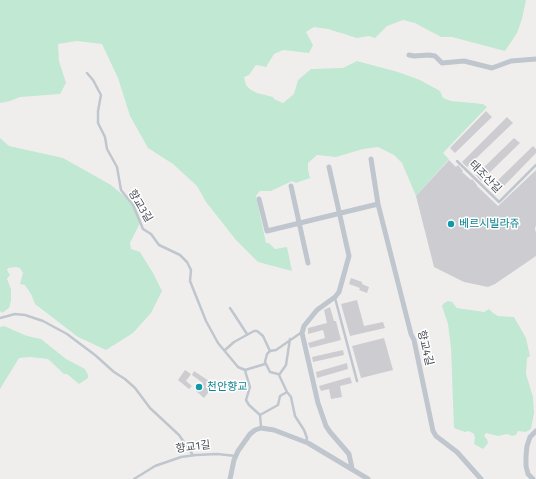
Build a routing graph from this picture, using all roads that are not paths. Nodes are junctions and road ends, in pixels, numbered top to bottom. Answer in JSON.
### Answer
{"nodes":[{"id":1,"x":409,"y":55,"type":"dead end"},
{"id":2,"x":536,"y":59,"type":"edge"},
{"id":3,"x":87,"y":73,"type":"dead end"},
{"id":4,"x":371,"y":159,"type":"dead end"},
{"id":5,"x":457,"y":161,"type":"dead end"},
{"id":6,"x":536,"y":165,"type":"edge"},
{"id":7,"x":329,"y":167,"type":"dead end"},
{"id":8,"x":291,"y":186,"type":"dead end"},
{"id":9,"x":259,"y":199,"type":"dead end"},
{"id":10,"x":378,"y":204,"type":"junction"},
{"id":11,"x":339,"y":213,"type":"junction"},
{"id":12,"x":300,"y":223,"type":"junction"},
{"id":13,"x":308,"y":263,"type":"dead end"},
{"id":14,"x":335,"y":296,"type":"junction"},
{"id":15,"x":230,"y":308,"type":"dead end"},
{"id":16,"x":0,"y":318,"type":"edge"},
{"id":17,"x":302,"y":332,"type":"junction"},
{"id":18,"x":247,"y":334,"type":"junction"},
{"id":19,"x":290,"y":339,"type":"junction"},
{"id":20,"x":225,"y":350,"type":"junction"},
{"id":21,"x":270,"y":351,"type":"junction"},
{"id":22,"x":265,"y":364,"type":"junction"},
{"id":23,"x":245,"y":370,"type":"junction"},
{"id":24,"x":279,"y":374,"type":"junction"},
{"id":25,"x":356,"y":381,"type":"dead end"},
{"id":26,"x":287,"y":392,"type":"junction"},
{"id":27,"x":260,"y":415,"type":"junction"},
{"id":28,"x":261,"y":428,"type":"junction"},
{"id":29,"x":536,"y":431,"type":"edge"},
{"id":30,"x":306,"y":442,"type":"junction"},
{"id":31,"x":193,"y":455,"type":"junction"},
{"id":32,"x":236,"y":456,"type":"junction"},
{"id":33,"x":352,"y":468,"type":"junction"},
{"id":34,"x":358,"y":472,"type":"junction"},
{"id":35,"x":134,"y":479,"type":"edge"},
{"id":36,"x":230,"y":479,"type":"edge"},
{"id":37,"x":359,"y":479,"type":"edge"},
{"id":38,"x":368,"y":479,"type":"edge"},
{"id":39,"x":481,"y":479,"type":"edge"},
{"id":40,"x":534,"y":479,"type":"edge"}],
"edges":[{"from":1,"to":2,"type":"street"},
{"from":3,"to":20,"type":"lane","name":"향교3길"},
{"from":4,"to":10,"type":"street","name":"향교4길"},
{"from":5,"to":6,"type":"lane","name":"태조산길"},
{"from":7,"to":11,"type":"street"},
{"from":8,"to":12,"type":"street"},
{"from":9,"to":12,"type":"street"},
{"from":10,"to":11,"type":"street"},
{"from":10,"to":39,"type":"street","name":"향교4길"},
{"from":11,"to":12,"type":"street"},
{"from":11,"to":14,"type":"street"},
{"from":12,"to":13,"type":"street"},
{"from":14,"to":17,"type":"street"},
{"from":14,"to":25,"type":"lane"},
{"from":15,"to":18,"type":"lane"},
{"from":16,"to":31,"type":"lane"},
{"from":17,"to":19,"type":"lane"},
{"from":17,"to":33,"type":"street"},
{"from":18,"to":20,"type":"lane"},
{"from":18,"to":21,"type":"lane"},
{"from":19,"to":21,"type":"lane"},
{"from":19,"to":24,"type":"lane"},
{"from":20,"to":23,"type":"lane","name":"향교3길"},
{"from":21,"to":22,"type":"lane"},
{"from":22,"to":23,"type":"lane"},
{"from":22,"to":24,"type":"lane"},
{"from":23,"to":27,"type":"lane"},
{"from":24,"to":26,"type":"lane"},
{"from":26,"to":27,"type":"lane"},
{"from":26,"to":30,"type":"lane"},
{"from":27,"to":28,"type":"lane"},
{"from":28,"to":30,"type":"street"},
{"from":28,"to":32,"type":"street"},
{"from":29,"to":40,"type":"street"},
{"from":30,"to":33,"type":"street"},
{"from":31,"to":32,"type":"lane","name":"향교1길"},
{"from":31,"to":35,"type":"lane","name":"향교1길"},
{"from":32,"to":36,"type":"street"},
{"from":33,"to":34,"type":"street"},
{"from":34,"to":37,"type":"lane"},
{"from":34,"to":38,"type":"street"}]}
